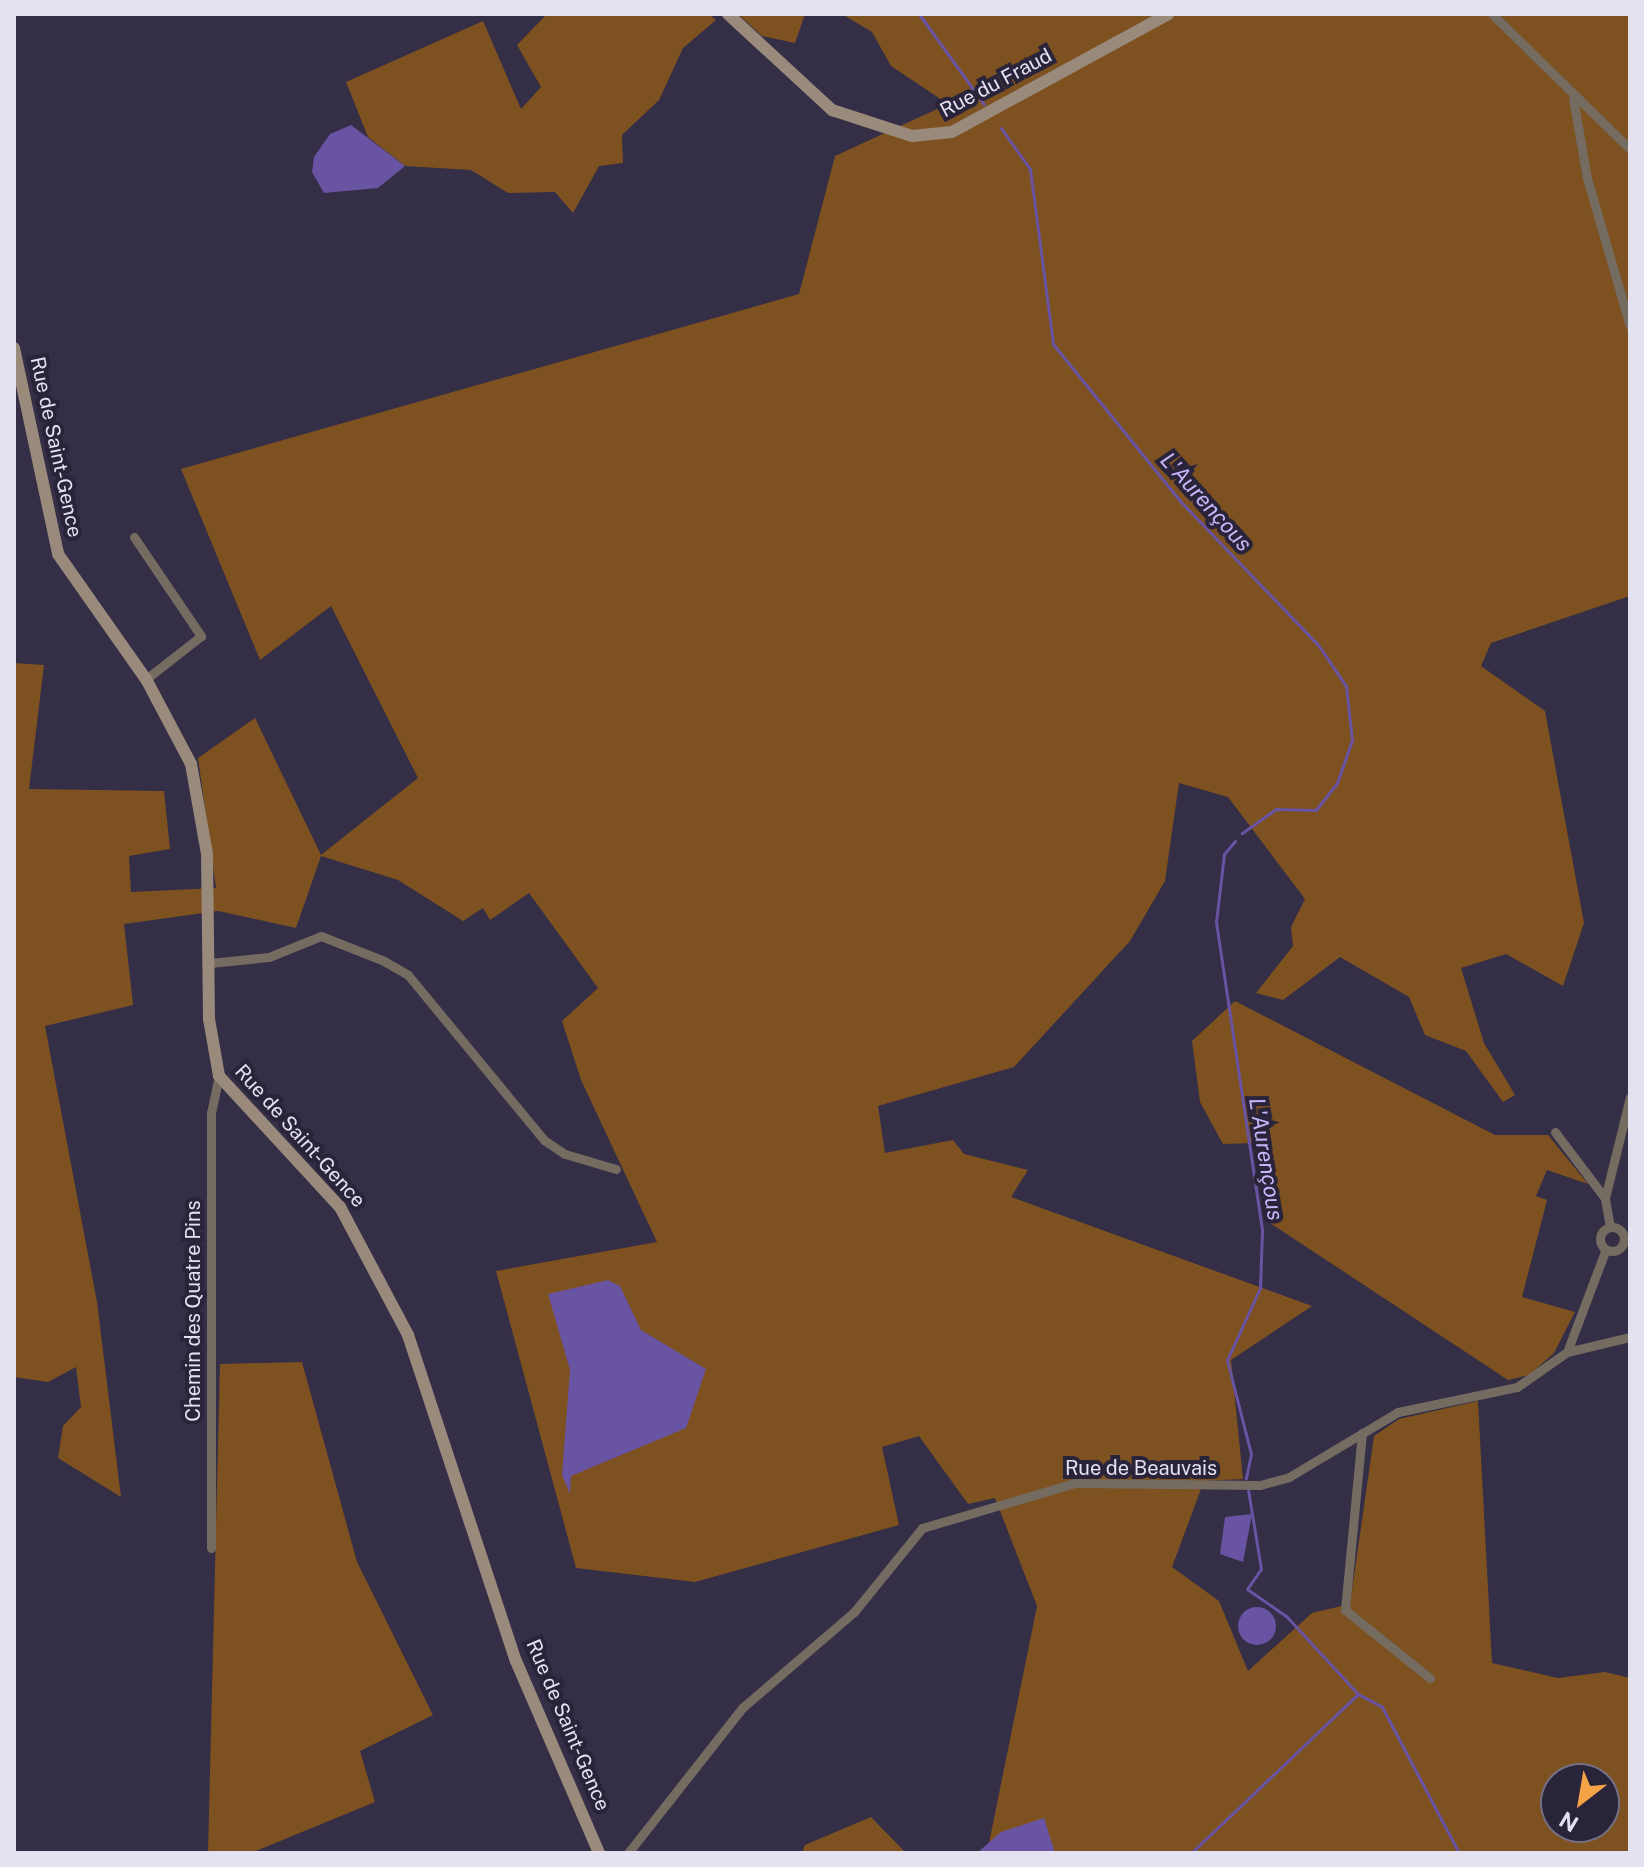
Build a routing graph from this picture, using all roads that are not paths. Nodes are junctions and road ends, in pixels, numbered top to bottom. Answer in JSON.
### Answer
{"nodes":[{"id":1,"x":728,"y":14,"type":"edge"},
{"id":2,"x":1168,"y":14,"type":"edge"},
{"id":3,"x":1492,"y":14,"type":"edge"},
{"id":4,"x":1573,"y":98,"type":"junction"},
{"id":5,"x":1630,"y":149,"type":"edge"},
{"id":6,"x":1630,"y":326,"type":"edge"},
{"id":7,"x":14,"y":348,"type":"edge"},
{"id":8,"x":134,"y":537,"type":"dead end"},
{"id":9,"x":146,"y":679,"type":"junction"},
{"id":10,"x":210,"y":963,"type":"junction"},
{"id":11,"x":219,"y":1076,"type":"junction"},
{"id":12,"x":1630,"y":1097,"type":"edge"},
{"id":13,"x":1555,"y":1132,"type":"dead end"},
{"id":14,"x":616,"y":1169,"type":"dead end"},
{"id":15,"x":1605,"y":1198,"type":"junction"},
{"id":16,"x":1610,"y":1227,"type":"junction"},
{"id":17,"x":1627,"y":1242,"type":"edge"},
{"id":18,"x":1606,"y":1249,"type":"junction"},
{"id":19,"x":1630,"y":1337,"type":"edge"},
{"id":20,"x":1567,"y":1352,"type":"junction"},
{"id":21,"x":1362,"y":1433,"type":"junction"},
{"id":22,"x":211,"y":1548,"type":"dead end"},
{"id":23,"x":1430,"y":1678,"type":"dead end"},
{"id":24,"x":599,"y":1853,"type":"edge"},
{"id":25,"x":628,"y":1853,"type":"edge"}],
"edges":[{"from":1,"to":2,"type":"street","name":"Rue du Fraud"},
{"from":3,"to":4,"type":"street"},
{"from":4,"to":5,"type":"street"},
{"from":4,"to":6,"type":"street"},
{"from":7,"to":9,"type":"street","name":"Rue de Saint-Gence"},
{"from":8,"to":9,"type":"street"},
{"from":9,"to":10,"type":"street","name":"Rue de Saint-Gence"},
{"from":10,"to":11,"type":"street","name":"Rue de Saint-Gence"},
{"from":10,"to":14,"type":"street"},
{"from":11,"to":22,"type":"street","name":"Chemin des Quatre Pins"},
{"from":11,"to":24,"type":"street","name":"Rue de Saint-Gence"},
{"from":12,"to":15,"type":"street"},
{"from":13,"to":15,"type":"street"},
{"from":15,"to":16,"type":"street"},
{"from":16,"to":17,"type":"street"},
{"from":16,"to":18,"type":"street"},
{"from":17,"to":18,"type":"street"},
{"from":18,"to":20,"type":"street"},
{"from":19,"to":20,"type":"street"},
{"from":20,"to":21,"type":"street","name":"Rue de Beauvais"},
{"from":21,"to":23,"type":"street"},
{"from":21,"to":25,"type":"street","name":"Rue de Beauvais"}]}
